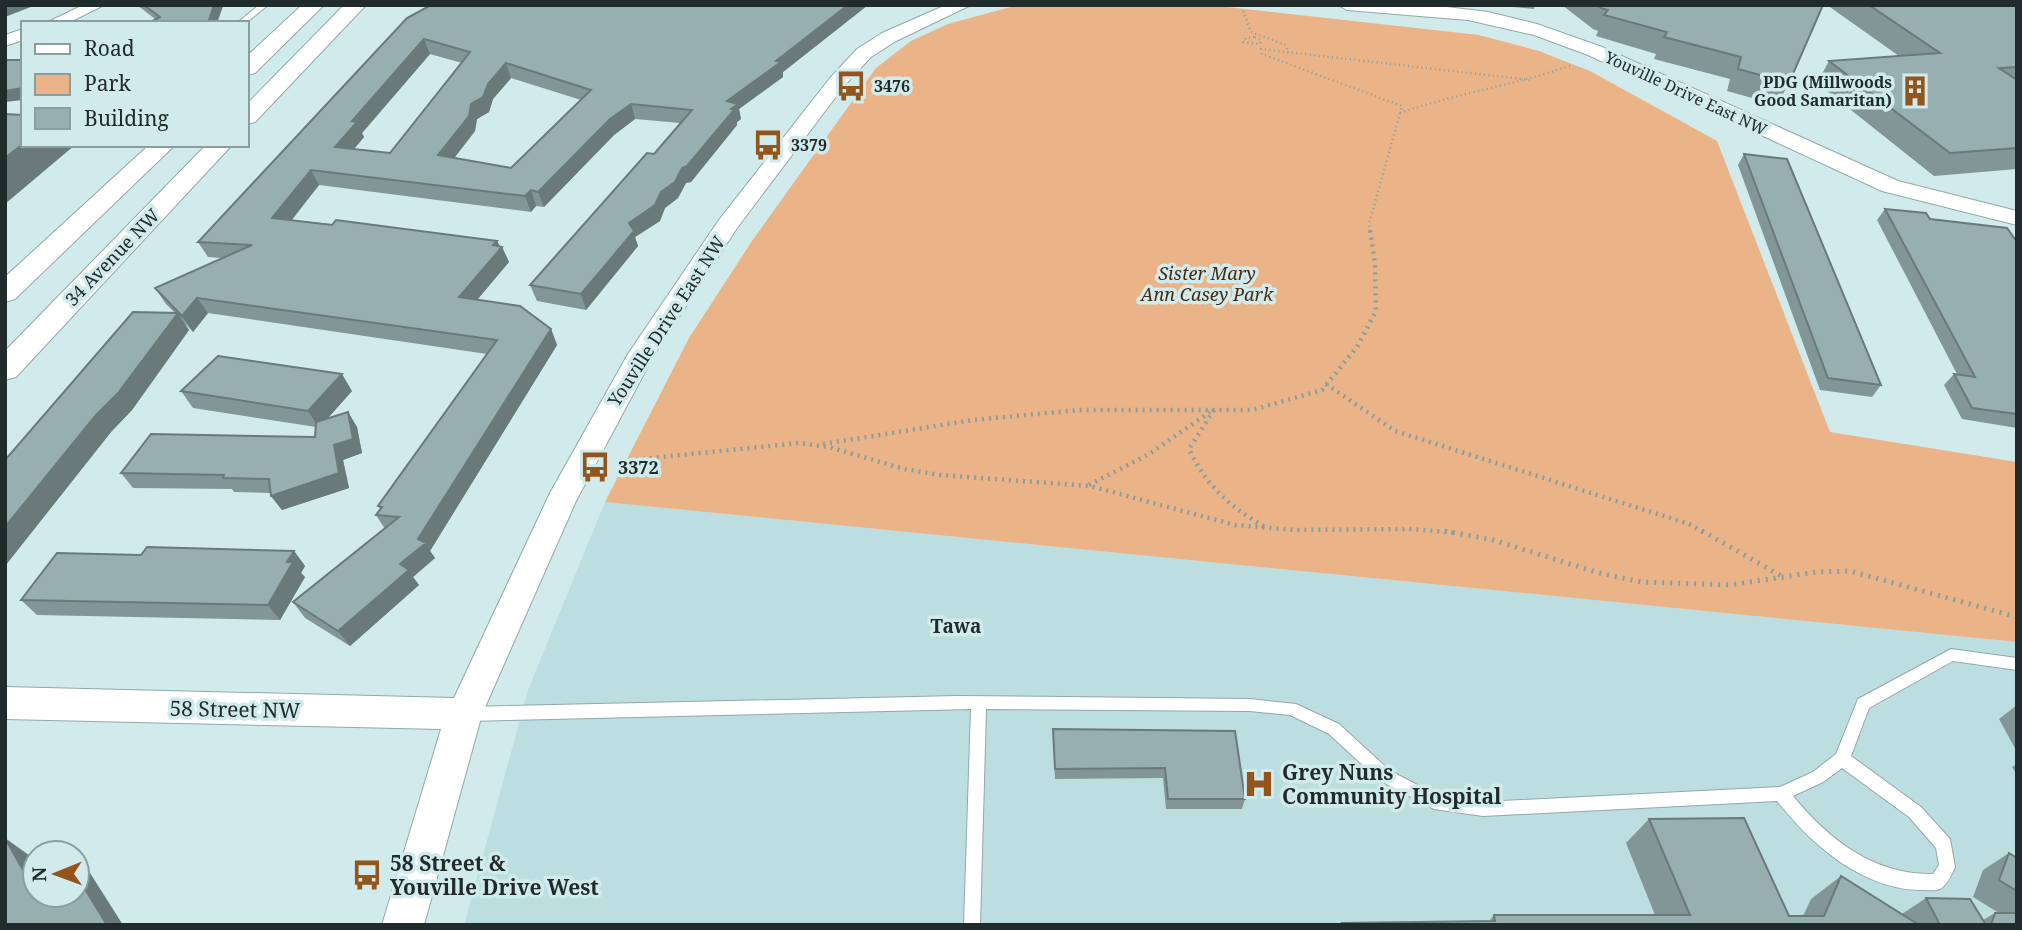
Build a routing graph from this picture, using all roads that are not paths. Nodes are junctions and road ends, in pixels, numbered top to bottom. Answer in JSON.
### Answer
{"nodes":[{"id":1,"x":97,"y":5,"type":"edge"},
{"id":2,"x":264,"y":5,"type":"edge"},
{"id":3,"x":314,"y":5,"type":"edge"},
{"id":4,"x":356,"y":5,"type":"edge"},
{"id":5,"x":962,"y":5,"type":"edge"},
{"id":6,"x":1347,"y":5,"type":"edge"},
{"id":7,"x":73,"y":16,"type":"junction"},
{"id":8,"x":59,"y":21,"type":"edge"},
{"id":9,"x":87,"y":21,"type":"edge"},
{"id":10,"x":244,"y":21,"type":"edge"},
{"id":11,"x":248,"y":67,"type":"edge"},
{"id":12,"x":248,"y":116,"type":"edge"},
{"id":13,"x":161,"y":147,"type":"edge"},
{"id":14,"x":218,"y":147,"type":"edge"},
{"id":15,"x":2017,"y":218,"type":"edge"},
{"id":16,"x":43,"y":257,"type":"junction"},
{"id":17,"x":5,"y":293,"type":"edge"},
{"id":18,"x":5,"y":308,"type":"edge"},
{"id":19,"x":5,"y":370,"type":"edge"},
{"id":20,"x":2017,"y":664,"type":"edge"},
{"id":21,"x":5,"y":703,"type":"edge"},
{"id":22,"x":979,"y":703,"type":"junction"},
{"id":23,"x":464,"y":714,"type":"junction"},
{"id":24,"x":1842,"y":759,"type":"junction"},
{"id":25,"x":1781,"y":793,"type":"junction"},
{"id":26,"x":403,"y":925,"type":"edge"},
{"id":27,"x":972,"y":925,"type":"edge"}],
"edges":[{"from":1,"to":7,"type":"street"},
{"from":2,"to":10,"type":"lane"},
{"from":3,"to":11,"type":"main road"},
{"from":4,"to":12,"type":"main road"},
{"from":5,"to":23,"type":"street","name":"Youville Drive East NW"},
{"from":6,"to":15,"type":"street","name":"Youville Drive East NW"},
{"from":7,"to":8,"type":"street"},
{"from":7,"to":9,"type":"street"},
{"from":13,"to":16,"type":"main road"},
{"from":14,"to":19,"type":"main road","name":"34 Avenue NW"},
{"from":16,"to":17,"type":"main road"},
{"from":16,"to":18,"type":"main road"},
{"from":20,"to":24,"type":"lane"},
{"from":21,"to":23,"type":"street","name":"58 Street NW"},
{"from":22,"to":23,"type":"lane"},
{"from":22,"to":25,"type":"lane"},
{"from":22,"to":27,"type":"lane"},
{"from":23,"to":26,"type":"street","name":"Youville Drive East NW"},
{"from":24,"to":25,"type":"lane"},
{"from":24,"to":25,"type":"lane"}]}
